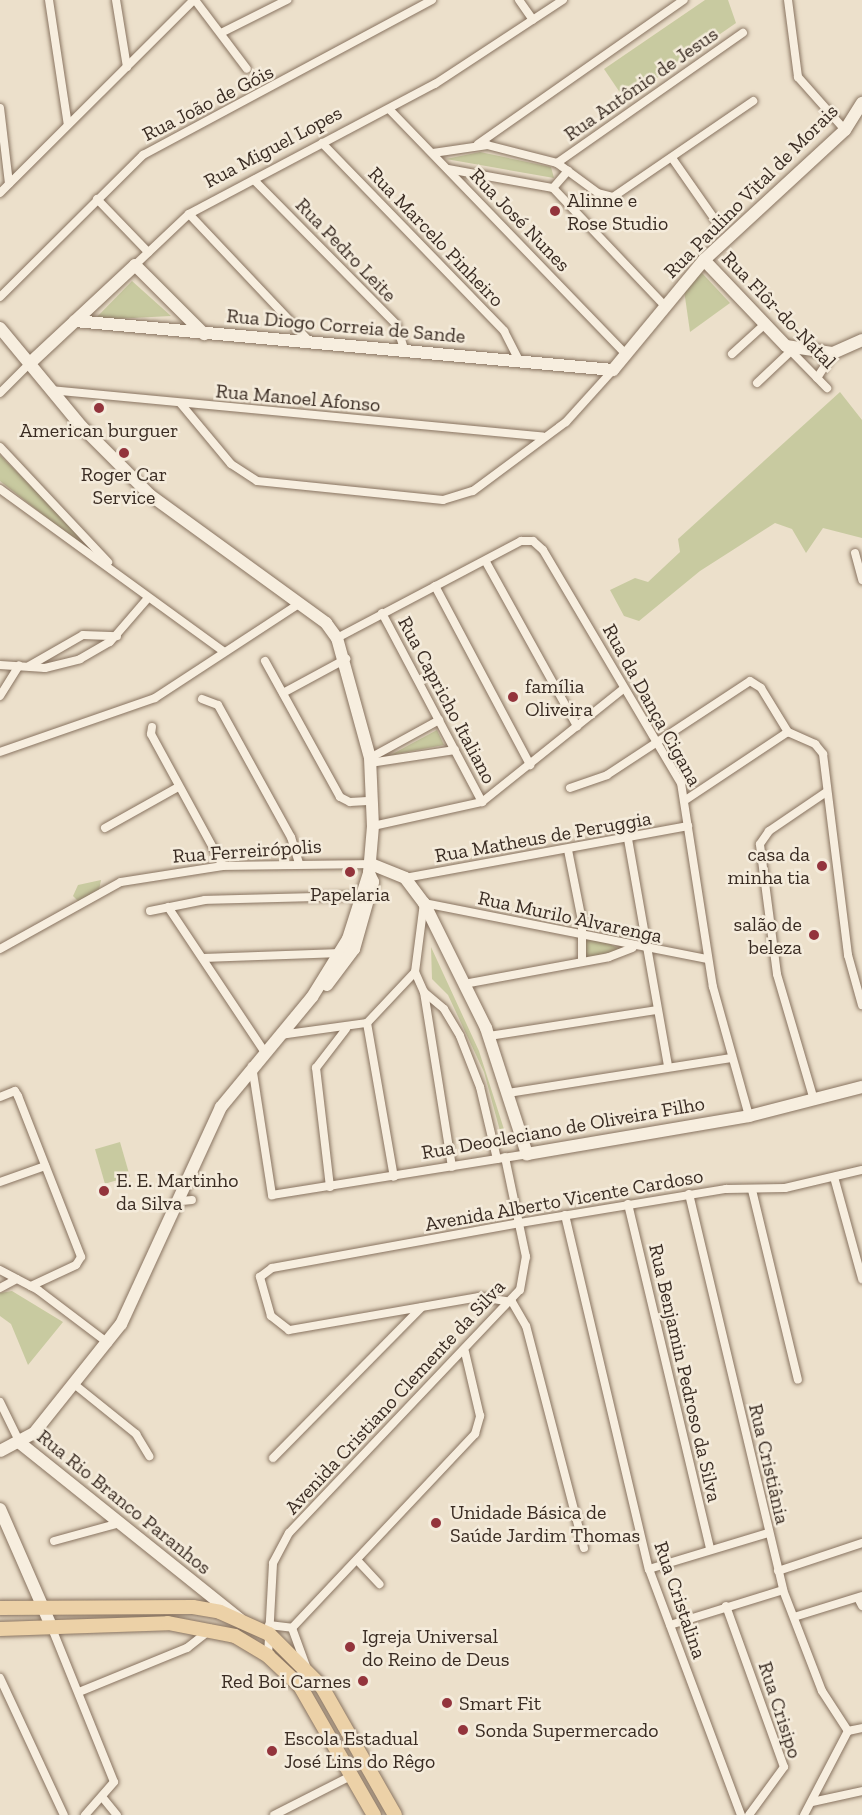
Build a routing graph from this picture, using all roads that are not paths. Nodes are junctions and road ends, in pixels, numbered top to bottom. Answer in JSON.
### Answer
{"nodes":[{"id":1,"x":49,"y":0,"type":"edge"},
{"id":2,"x":116,"y":0,"type":"edge"},
{"id":3,"x":194,"y":0,"type":"edge"},
{"id":4,"x":287,"y":0,"type":"edge"},
{"id":5,"x":432,"y":0,"type":"edge"},
{"id":6,"x":519,"y":0,"type":"edge"},
{"id":7,"x":563,"y":0,"type":"edge"},
{"id":8,"x":684,"y":0,"type":"edge"},
{"id":9,"x":788,"y":0,"type":"edge"},
{"id":10,"x":533,"y":20,"type":"junction"},
{"id":11,"x":223,"y":32,"type":"junction"},
{"id":12,"x":743,"y":33,"type":"dead end"},
{"id":13,"x":127,"y":67,"type":"junction"},
{"id":14,"x":247,"y":69,"type":"dead end"},
{"id":15,"x":753,"y":101,"type":"dead end"},
{"id":16,"x":862,"y":102,"type":"edge"},
{"id":17,"x":0,"y":108,"type":"edge"},
{"id":18,"x":389,"y":110,"type":"junction"},
{"id":19,"x":68,"y":125,"type":"junction"},
{"id":20,"x":845,"y":130,"type":"junction"},
{"id":21,"x":322,"y":143,"type":"junction"},
{"id":22,"x":478,"y":144,"type":"junction"},
{"id":23,"x":433,"y":153,"type":"junction"},
{"id":24,"x":672,"y":158,"type":"junction"},
{"id":25,"x":557,"y":163,"type":"junction"},
{"id":26,"x":448,"y":169,"type":"junction"},
{"id":27,"x":568,"y":171,"type":"junction"},
{"id":28,"x":254,"y":180,"type":"junction"},
{"id":29,"x":9,"y":183,"type":"junction"},
{"id":30,"x":553,"y":188,"type":"junction"},
{"id":31,"x":0,"y":193,"type":"edge"},
{"id":32,"x":97,"y":199,"type":"junction"},
{"id":33,"x":189,"y":214,"type":"junction"},
{"id":34,"x":718,"y":224,"type":"dead end"},
{"id":35,"x":148,"y":252,"type":"junction"},
{"id":36,"x":704,"y":260,"type":"junction"},
{"id":37,"x":135,"y":265,"type":"junction"},
{"id":38,"x":0,"y":297,"type":"edge"},
{"id":39,"x":665,"y":306,"type":"junction"},
{"id":40,"x":186,"y":316,"type":"junction"},
{"id":41,"x":75,"y":321,"type":"junction"},
{"id":42,"x":765,"y":324,"type":"junction"},
{"id":43,"x":0,"y":328,"type":"edge"},
{"id":44,"x":173,"y":332,"type":"junction"},
{"id":45,"x":204,"y":334,"type":"junction"},
{"id":46,"x":308,"y":340,"type":"junction"},
{"id":47,"x":862,"y":340,"type":"edge"},
{"id":48,"x":404,"y":349,"type":"junction"},
{"id":49,"x":788,"y":349,"type":"junction"},
{"id":50,"x":833,"y":353,"type":"junction"},
{"id":51,"x":626,"y":354,"type":"junction"},
{"id":52,"x":732,"y":354,"type":"dead end"},
{"id":53,"x":518,"y":359,"type":"junction"},
{"id":54,"x":29,"y":364,"type":"junction"},
{"id":55,"x":613,"y":370,"type":"junction"},
{"id":56,"x":817,"y":378,"type":"junction"},
{"id":57,"x":757,"y":383,"type":"dead end"},
{"id":58,"x":827,"y":388,"type":"dead end"},
{"id":59,"x":50,"y":390,"type":"junction"},
{"id":60,"x":0,"y":393,"type":"edge"},
{"id":61,"x":182,"y":404,"type":"junction"},
{"id":62,"x":543,"y":437,"type":"junction"},
{"id":63,"x":0,"y":447,"type":"edge"},
{"id":64,"x":0,"y":489,"type":"edge"},
{"id":65,"x":855,"y":553,"type":"dead end"},
{"id":66,"x":486,"y":562,"type":"junction"},
{"id":67,"x":118,"y":573,"type":"junction"},
{"id":68,"x":862,"y":580,"type":"edge"},
{"id":69,"x":435,"y":586,"type":"junction"},
{"id":70,"x":148,"y":598,"type":"junction"},
{"id":71,"x":300,"y":603,"type":"junction"},
{"id":72,"x":382,"y":613,"type":"junction"},
{"id":73,"x":117,"y":636,"type":"junction"},
{"id":74,"x":337,"y":638,"type":"junction"},
{"id":75,"x":223,"y":651,"type":"junction"},
{"id":76,"x":346,"y":659,"type":"junction"},
{"id":77,"x":265,"y":661,"type":"dead end"},
{"id":78,"x":0,"y":665,"type":"edge"},
{"id":79,"x":19,"y":665,"type":"junction"},
{"id":80,"x":29,"y":666,"type":"junction"},
{"id":81,"x":623,"y":689,"type":"junction"},
{"id":82,"x":283,"y":693,"type":"junction"},
{"id":83,"x":0,"y":696,"type":"edge"},
{"id":84,"x":202,"y":699,"type":"dead end"},
{"id":85,"x":439,"y":720,"type":"junction"},
{"id":86,"x":577,"y":726,"type":"junction"},
{"id":87,"x":152,"y":728,"type":"dead end"},
{"id":88,"x":788,"y":732,"type":"junction"},
{"id":89,"x":656,"y":744,"type":"junction"},
{"id":90,"x":455,"y":750,"type":"junction"},
{"id":91,"x":0,"y":752,"type":"edge"},
{"id":92,"x":370,"y":761,"type":"junction"},
{"id":93,"x":530,"y":765,"type":"junction"},
{"id":94,"x":178,"y":787,"type":"junction"},
{"id":95,"x":570,"y":788,"type":"dead end"},
{"id":96,"x":825,"y":793,"type":"junction"},
{"id":97,"x":687,"y":799,"type":"junction"},
{"id":98,"x":372,"y":801,"type":"junction"},
{"id":99,"x":482,"y":802,"type":"junction"},
{"id":100,"x":373,"y":826,"type":"junction"},
{"id":101,"x":687,"y":826,"type":"junction"},
{"id":102,"x":105,"y":828,"type":"dead end"},
{"id":103,"x":628,"y":839,"type":"junction"},
{"id":104,"x":568,"y":850,"type":"junction"},
{"id":105,"x":299,"y":863,"type":"junction"},
{"id":106,"x":223,"y":866,"type":"junction"},
{"id":107,"x":370,"y":868,"type":"junction"},
{"id":108,"x":405,"y":878,"type":"junction"},
{"id":109,"x":360,"y":896,"type":"junction"},
{"id":110,"x":424,"y":903,"type":"junction"},
{"id":111,"x":168,"y":907,"type":"junction"},
{"id":112,"x":150,"y":911,"type":"dead end"},
{"id":113,"x":582,"y":934,"type":"junction"},
{"id":114,"x":632,"y":948,"type":"junction"},
{"id":115,"x":0,"y":949,"type":"edge"},
{"id":116,"x":648,"y":951,"type":"junction"},
{"id":117,"x":341,"y":954,"type":"junction"},
{"id":118,"x":203,"y":958,"type":"junction"},
{"id":119,"x":708,"y":959,"type":"junction"},
{"id":120,"x":582,"y":961,"type":"junction"},
{"id":121,"x":416,"y":972,"type":"junction"},
{"id":122,"x":464,"y":984,"type":"junction"},
{"id":123,"x":424,"y":992,"type":"junction"},
{"id":124,"x":312,"y":997,"type":"junction"},
{"id":125,"x":862,"y":1005,"type":"edge"},
{"id":126,"x":656,"y":1010,"type":"junction"},
{"id":127,"x":367,"y":1023,"type":"junction"},
{"id":128,"x":346,"y":1029,"type":"junction"},
{"id":129,"x":279,"y":1035,"type":"junction"},
{"id":130,"x":489,"y":1036,"type":"junction"},
{"id":131,"x":264,"y":1051,"type":"junction"},
{"id":132,"x":730,"y":1058,"type":"junction"},
{"id":133,"x":252,"y":1066,"type":"junction"},
{"id":134,"x":668,"y":1066,"type":"junction"},
{"id":135,"x":862,"y":1088,"type":"edge"},
{"id":136,"x":508,"y":1093,"type":"junction"},
{"id":137,"x":0,"y":1096,"type":"edge"},
{"id":138,"x":814,"y":1101,"type":"junction"},
{"id":139,"x":749,"y":1116,"type":"junction"},
{"id":140,"x":527,"y":1154,"type":"junction"},
{"id":141,"x":501,"y":1158,"type":"junction"},
{"id":142,"x":45,"y":1166,"type":"junction"},
{"id":143,"x":452,"y":1167,"type":"junction"},
{"id":144,"x":862,"y":1170,"type":"edge"},
{"id":145,"x":394,"y":1177,"type":"junction"},
{"id":146,"x":834,"y":1178,"type":"junction"},
{"id":147,"x":0,"y":1182,"type":"edge"},
{"id":148,"x":330,"y":1187,"type":"junction"},
{"id":149,"x":752,"y":1190,"type":"junction"},
{"id":150,"x":689,"y":1194,"type":"junction"},
{"id":151,"x":628,"y":1204,"type":"junction"},
{"id":152,"x":565,"y":1215,"type":"junction"},
{"id":153,"x":520,"y":1223,"type":"junction"},
{"id":154,"x":851,"y":1237,"type":"junction"},
{"id":155,"x":862,"y":1237,"type":"edge"},
{"id":156,"x":0,"y":1270,"type":"edge"},
{"id":157,"x":17,"y":1279,"type":"junction"},
{"id":158,"x":862,"y":1279,"type":"edge"},
{"id":159,"x":31,"y":1286,"type":"junction"},
{"id":160,"x":0,"y":1288,"type":"edge"},
{"id":161,"x":512,"y":1302,"type":"junction"},
{"id":162,"x":422,"y":1307,"type":"junction"},
{"id":163,"x":108,"y":1343,"type":"junction"},
{"id":164,"x":465,"y":1352,"type":"junction"},
{"id":165,"x":798,"y":1380,"type":"dead end"},
{"id":166,"x":74,"y":1384,"type":"junction"},
{"id":167,"x":0,"y":1402,"type":"edge"},
{"id":168,"x":20,"y":1443,"type":"junction"},
{"id":169,"x":0,"y":1451,"type":"edge"},
{"id":170,"x":150,"y":1456,"type":"dead end"},
{"id":171,"x":273,"y":1458,"type":"dead end"},
{"id":172,"x":0,"y":1509,"type":"edge"},
{"id":173,"x":116,"y":1524,"type":"junction"},
{"id":174,"x":768,"y":1533,"type":"junction"},
{"id":175,"x":54,"y":1541,"type":"dead end"},
{"id":176,"x":862,"y":1543,"type":"edge"},
{"id":177,"x":584,"y":1548,"type":"dead end"},
{"id":178,"x":710,"y":1549,"type":"junction"},
{"id":179,"x":357,"y":1560,"type":"junction"},
{"id":180,"x":649,"y":1569,"type":"junction"},
{"id":181,"x":778,"y":1570,"type":"junction"},
{"id":182,"x":379,"y":1584,"type":"dead end"},
{"id":183,"x":783,"y":1590,"type":"junction"},
{"id":184,"x":860,"y":1597,"type":"edge"},
{"id":185,"x":726,"y":1606,"type":"junction"},
{"id":186,"x":862,"y":1606,"type":"edge"},
{"id":187,"x":0,"y":1608,"type":"edge"},
{"id":188,"x":44,"y":1608,"type":"junction"},
{"id":189,"x":794,"y":1617,"type":"junction"},
{"id":190,"x":241,"y":1619,"type":"junction"},
{"id":191,"x":670,"y":1625,"type":"junction"},
{"id":192,"x":51,"y":1626,"type":"junction"},
{"id":193,"x":292,"y":1628,"type":"junction"},
{"id":194,"x":0,"y":1629,"type":"edge"},
{"id":195,"x":212,"y":1629,"type":"junction"},
{"id":196,"x":269,"y":1630,"type":"junction"},
{"id":197,"x":268,"y":1656,"type":"junction"},
{"id":198,"x":306,"y":1666,"type":"junction"},
{"id":199,"x":0,"y":1678,"type":"edge"},
{"id":200,"x":79,"y":1692,"type":"junction"},
{"id":201,"x":862,"y":1728,"type":"edge"},
{"id":202,"x":848,"y":1731,"type":"junction"},
{"id":203,"x":351,"y":1776,"type":"junction"},
{"id":204,"x":862,"y":1791,"type":"edge"},
{"id":205,"x":103,"y":1798,"type":"junction"},
{"id":206,"x":812,"y":1802,"type":"junction"},
{"id":207,"x":64,"y":1815,"type":"edge"},
{"id":208,"x":85,"y":1815,"type":"edge"},
{"id":209,"x":117,"y":1815,"type":"edge"},
{"id":210,"x":273,"y":1815,"type":"edge"},
{"id":211,"x":374,"y":1815,"type":"edge"},
{"id":212,"x":395,"y":1815,"type":"edge"},
{"id":213,"x":741,"y":1815,"type":"edge"},
{"id":214,"x":749,"y":1815,"type":"edge"},
{"id":215,"x":804,"y":1815,"type":"edge"}],
"edges":[{"from":1,"to":19,"type":"street"},
{"from":2,"to":13,"type":"street"},
{"from":3,"to":11,"type":"street"},
{"from":3,"to":13,"type":"street"},
{"from":4,"to":11,"type":"street"},
{"from":5,"to":32,"type":"street","name":"Rua João de Góis"},
{"from":6,"to":10,"type":"street"},
{"from":7,"to":10,"type":"street","name":"Rua Miguel Lopes"},
{"from":8,"to":22,"type":"street"},
{"from":9,"to":20,"type":"street"},
{"from":10,"to":18,"type":"street","name":"Rua Miguel Lopes"},
{"from":11,"to":14,"type":"street"},
{"from":12,"to":25,"type":"street","name":"Rua Antônio de Jesus"},
{"from":13,"to":19,"type":"street"},
{"from":15,"to":24,"type":"street"},
{"from":16,"to":20,"type":"street","name":"Rua Paulino Vital de Morais"},
{"from":17,"to":29,"type":"street"},
{"from":18,"to":21,"type":"street","name":"Rua Miguel Lopes"},
{"from":18,"to":23,"type":"street","name":"Rua José Nunes"},
{"from":19,"to":29,"type":"street"},
{"from":20,"to":36,"type":"street","name":"Rua Paulino Vital de Morais"},
{"from":21,"to":28,"type":"street","name":"Rua Miguel Lopes"},
{"from":21,"to":53,"type":"street","name":"Rua Marcelo Pinheiro"},
{"from":22,"to":23,"type":"street"},
{"from":22,"to":25,"type":"street"},
{"from":23,"to":26,"type":"street","name":"Rua José Nunes"},
{"from":24,"to":27,"type":"street"},
{"from":24,"to":34,"type":"street"},
{"from":25,"to":27,"type":"street"},
{"from":26,"to":30,"type":"street"},
{"from":26,"to":51,"type":"street","name":"Rua José Nunes"},
{"from":27,"to":30,"type":"street"},
{"from":28,"to":33,"type":"street","name":"Rua Miguel Lopes"},
{"from":28,"to":48,"type":"street","name":"Rua Pedro Leite"},
{"from":29,"to":31,"type":"street"},
{"from":30,"to":39,"type":"street"},
{"from":32,"to":35,"type":"street"},
{"from":32,"to":38,"type":"street","name":"Rua João de Góis"},
{"from":33,"to":35,"type":"street","name":"Rua Miguel Lopes"},
{"from":33,"to":46,"type":"street"},
{"from":35,"to":37,"type":"street","name":"Rua Miguel Lopes"},
{"from":36,"to":39,"type":"street","name":"Rua Paulino Vital de Morais"},
{"from":36,"to":42,"type":"street","name":"Rua Flôr-do-Natal"},
{"from":37,"to":40,"type":"street"},
{"from":37,"to":41,"type":"street","name":"Rua Miguel Lopes"},
{"from":39,"to":51,"type":"street","name":"Rua Paulino Vital de Morais"},
{"from":40,"to":44,"type":"street"},
{"from":40,"to":45,"type":"street"},
{"from":41,"to":44,"type":"street","name":"Rua Diogo Correia de Sande"},
{"from":41,"to":54,"type":"street","name":"Rua Miguel Lopes"},
{"from":42,"to":49,"type":"street","name":"Rua Flôr-do-Natal"},
{"from":42,"to":52,"type":"street"},
{"from":43,"to":54,"type":"street"},
{"from":44,"to":45,"type":"street","name":"Rua Diogo Correia de Sande"},
{"from":45,"to":46,"type":"street","name":"Rua Diogo Correia de Sande"},
{"from":46,"to":48,"type":"street","name":"Rua Diogo Correia de Sande"},
{"from":47,"to":50,"type":"street"},
{"from":48,"to":53,"type":"street","name":"Rua Diogo Correia de Sande"},
{"from":49,"to":50,"type":"street"},
{"from":49,"to":56,"type":"street","name":"Rua Flôr-do-Natal"},
{"from":49,"to":57,"type":"street"},
{"from":50,"to":56,"type":"street"},
{"from":51,"to":55,"type":"street","name":"Rua Paulino Vital de Morais"},
{"from":53,"to":55,"type":"street","name":"Rua Diogo Correia de Sande"},
{"from":54,"to":59,"type":"street"},
{"from":54,"to":60,"type":"street"},
{"from":55,"to":62,"type":"street"},
{"from":56,"to":58,"type":"street","name":"Rua Flôr-do-Natal"},
{"from":59,"to":61,"type":"street","name":"Rua Manoel Afonso"},
{"from":59,"to":71,"type":"street"},
{"from":61,"to":62,"type":"street","name":"Rua Manoel Afonso"},
{"from":61,"to":62,"type":"street"},
{"from":63,"to":67,"type":"street"},
{"from":64,"to":67,"type":"street"},
{"from":65,"to":68,"type":"street"},
{"from":66,"to":69,"type":"street","name":"Rua da Dança Cigana"},
{"from":66,"to":81,"type":"street","name":"Rua da Dança Cigana"},
{"from":66,"to":86,"type":"street"},
{"from":67,"to":70,"type":"street"},
{"from":69,"to":72,"type":"street","name":"Rua da Dança Cigana"},
{"from":69,"to":93,"type":"street"},
{"from":70,"to":73,"type":"street"},
{"from":70,"to":75,"type":"street"},
{"from":71,"to":74,"type":"street"},
{"from":71,"to":75,"type":"street"},
{"from":72,"to":74,"type":"street","name":"Rua da Dança Cigana"},
{"from":72,"to":85,"type":"street","name":"Rua Capricho Italiano"},
{"from":73,"to":80,"type":"street"},
{"from":73,"to":80,"type":"street"},
{"from":74,"to":76,"type":"street"},
{"from":75,"to":91,"type":"street"},
{"from":76,"to":82,"type":"street"},
{"from":76,"to":92,"type":"street"},
{"from":77,"to":82,"type":"street"},
{"from":78,"to":79,"type":"street"},
{"from":79,"to":80,"type":"street"},
{"from":79,"to":83,"type":"street"},
{"from":81,"to":86,"type":"street"},
{"from":81,"to":89,"type":"street","name":"Rua da Dança Cigana"},
{"from":82,"to":98,"type":"street"},
{"from":84,"to":105,"type":"street"},
{"from":85,"to":90,"type":"street","name":"Rua Capricho Italiano"},
{"from":85,"to":92,"type":"street"},
{"from":86,"to":93,"type":"street"},
{"from":87,"to":94,"type":"street"},
{"from":88,"to":89,"type":"street"},
{"from":88,"to":96,"type":"street"},
{"from":88,"to":97,"type":"street"},
{"from":89,"to":95,"type":"street"},
{"from":89,"to":97,"type":"street","name":"Rua da Dança Cigana"},
{"from":90,"to":92,"type":"street"},
{"from":90,"to":99,"type":"street","name":"Rua Capricho Italiano"},
{"from":92,"to":98,"type":"street"},
{"from":93,"to":99,"type":"street"},
{"from":94,"to":102,"type":"street"},
{"from":94,"to":106,"type":"street"},
{"from":96,"to":125,"type":"street"},
{"from":96,"to":138,"type":"street"},
{"from":97,"to":101,"type":"street","name":"Rua da Dança Cigana"},
{"from":98,"to":100,"type":"street"},
{"from":99,"to":100,"type":"street"},
{"from":100,"to":107,"type":"street"},
{"from":101,"to":103,"type":"street","name":"Rua Matheus de Peruggia"},
{"from":101,"to":119,"type":"street","name":"Rua da Dança Cigana"},
{"from":103,"to":104,"type":"street","name":"Rua Matheus de Peruggia"},
{"from":103,"to":116,"type":"street"},
{"from":104,"to":108,"type":"street","name":"Rua Matheus de Peruggia"},
{"from":104,"to":113,"type":"street"},
{"from":105,"to":106,"type":"street","name":"Rua Ferreirópolis"},
{"from":105,"to":107,"type":"street","name":"Rua Ferreirópolis"},
{"from":106,"to":115,"type":"street","name":"Rua Ferreirópolis"},
{"from":107,"to":108,"type":"street"},
{"from":107,"to":109,"type":"street"},
{"from":107,"to":124,"type":"street"},
{"from":108,"to":110,"type":"street"},
{"from":109,"to":111,"type":"street"},
{"from":109,"to":117,"type":"street"},
{"from":110,"to":113,"type":"street","name":"Rua Murilo Alvarenga"},
{"from":110,"to":121,"type":"street"},
{"from":110,"to":122,"type":"street"},
{"from":111,"to":112,"type":"street"},
{"from":111,"to":118,"type":"street"},
{"from":113,"to":114,"type":"street","name":"Rua Murilo Alvarenga"},
{"from":113,"to":120,"type":"street"},
{"from":114,"to":116,"type":"street","name":"Rua Murilo Alvarenga"},
{"from":114,"to":120,"type":"street"},
{"from":116,"to":119,"type":"street","name":"Rua Murilo Alvarenga"},
{"from":116,"to":126,"type":"street"},
{"from":117,"to":118,"type":"street"},
{"from":117,"to":124,"type":"street"},
{"from":118,"to":131,"type":"street"},
{"from":119,"to":132,"type":"street","name":"Rua da Dança Cigana"},
{"from":120,"to":122,"type":"street"},
{"from":121,"to":123,"type":"street"},
{"from":121,"to":127,"type":"street"},
{"from":122,"to":130,"type":"street"},
{"from":123,"to":141,"type":"street","name":"Avenida Cristiano Clemente da Silva"},
{"from":123,"to":143,"type":"street"},
{"from":124,"to":129,"type":"street"},
{"from":126,"to":130,"type":"street"},
{"from":126,"to":134,"type":"street"},
{"from":127,"to":128,"type":"street"},
{"from":127,"to":145,"type":"street"},
{"from":128,"to":129,"type":"street"},
{"from":128,"to":148,"type":"street"},
{"from":129,"to":131,"type":"street"},
{"from":130,"to":136,"type":"street"},
{"from":131,"to":133,"type":"street"},
{"from":132,"to":134,"type":"street"},
{"from":132,"to":139,"type":"street","name":"Rua da Dança Cigana"},
{"from":133,"to":148,"type":"street","name":"Rua Deocleciano de Oliveira Filho"},
{"from":133,"to":163,"type":"street"},
{"from":134,"to":136,"type":"street"},
{"from":135,"to":138,"type":"street","name":"Rua Deocleciano de Oliveira Filho"},
{"from":136,"to":140,"type":"street"},
{"from":137,"to":142,"type":"street"},
{"from":138,"to":139,"type":"street","name":"Rua Deocleciano de Oliveira Filho"},
{"from":139,"to":140,"type":"street","name":"Rua Deocleciano de Oliveira Filho"},
{"from":140,"to":141,"type":"street","name":"Rua Deocleciano de Oliveira Filho"},
{"from":141,"to":143,"type":"street","name":"Rua Deocleciano de Oliveira Filho"},
{"from":141,"to":153,"type":"street","name":"Avenida Cristiano Clemente da Silva"},
{"from":142,"to":147,"type":"street"},
{"from":142,"to":159,"type":"street"},
{"from":143,"to":145,"type":"street","name":"Rua Deocleciano de Oliveira Filho"},
{"from":144,"to":146,"type":"street","name":"Avenida Alberto Vicente Cardoso"},
{"from":145,"to":148,"type":"street","name":"Rua Deocleciano de Oliveira Filho"},
{"from":146,"to":149,"type":"street","name":"Avenida Alberto Vicente Cardoso"},
{"from":146,"to":154,"type":"street"},
{"from":149,"to":150,"type":"street","name":"Avenida Alberto Vicente Cardoso"},
{"from":149,"to":165,"type":"street"},
{"from":150,"to":151,"type":"street","name":"Avenida Alberto Vicente Cardoso"},
{"from":150,"to":174,"type":"street","name":"Rua Cristiânia"},
{"from":151,"to":152,"type":"street","name":"Avenida Alberto Vicente Cardoso"},
{"from":151,"to":178,"type":"street","name":"Rua Benjamin Pedroso da Silva"},
{"from":152,"to":153,"type":"street","name":"Avenida Alberto Vicente Cardoso"},
{"from":152,"to":180,"type":"street","name":"Rua Cristalina"},
{"from":153,"to":161,"type":"street","name":"Avenida Cristiano Clemente da Silva"},
{"from":153,"to":162,"type":"street","name":"Avenida Alberto Vicente Cardoso"},
{"from":154,"to":155,"type":"street"},
{"from":154,"to":158,"type":"street"},
{"from":156,"to":157,"type":"street"},
{"from":157,"to":159,"type":"street"},
{"from":157,"to":160,"type":"street"},
{"from":159,"to":163,"type":"street"},
{"from":161,"to":162,"type":"street"},
{"from":161,"to":164,"type":"street","name":"Avenida Cristiano Clemente da Silva"},
{"from":161,"to":177,"type":"street"},
{"from":162,"to":171,"type":"street"},
{"from":163,"to":166,"type":"street"},
{"from":164,"to":179,"type":"street"},
{"from":164,"to":196,"type":"street","name":"Avenida Cristiano Clemente da Silva"},
{"from":166,"to":168,"type":"street"},
{"from":166,"to":170,"type":"street"},
{"from":167,"to":168,"type":"street","name":"Rua Rio Branco Paranhos"},
{"from":168,"to":169,"type":"street"},
{"from":168,"to":173,"type":"street","name":"Rua Rio Branco Paranhos"},
{"from":172,"to":188,"type":"street"},
{"from":173,"to":175,"type":"street"},
{"from":173,"to":190,"type":"street","name":"Rua Rio Branco Paranhos"},
{"from":174,"to":178,"type":"street"},
{"from":174,"to":181,"type":"street","name":"Rua Cristiânia"},
{"from":176,"to":181,"type":"street"},
{"from":178,"to":180,"type":"street"},
{"from":179,"to":182,"type":"street"},
{"from":179,"to":193,"type":"street"},
{"from":180,"to":191,"type":"street","name":"Rua Cristalina"},
{"from":181,"to":183,"type":"street","name":"Rua Cristiânia"},
{"from":183,"to":185,"type":"street"},
{"from":183,"to":189,"type":"street","name":"Rua Cristiânia"},
{"from":184,"to":186,"type":"street"},
{"from":184,"to":189,"type":"street"},
{"from":185,"to":191,"type":"street"},
{"from":185,"to":214,"type":"street","name":"Rua Crisipo"},
{"from":187,"to":188,"type":"main road"},
{"from":188,"to":190,"type":"main road"},
{"from":188,"to":192,"type":"street"},
{"from":189,"to":202,"type":"street","name":"Rua Cristiânia"},
{"from":190,"to":196,"type":"main road"},
{"from":191,"to":213,"type":"street","name":"Rua Cristalina"},
{"from":192,"to":194,"type":"main road"},
{"from":192,"to":195,"type":"main road"},
{"from":192,"to":200,"type":"street"},
{"from":193,"to":196,"type":"street"},
{"from":193,"to":198,"type":"street"},
{"from":195,"to":197,"type":"main road"},
{"from":195,"to":200,"type":"street"},
{"from":196,"to":197,"type":"street","name":"Avenida Cristiano Clemente da Silva"},
{"from":196,"to":198,"type":"main road"},
{"from":197,"to":203,"type":"main road"},
{"from":198,"to":212,"type":"main road"},
{"from":199,"to":207,"type":"street"},
{"from":200,"to":205,"type":"street"},
{"from":201,"to":202,"type":"street"},
{"from":202,"to":206,"type":"street"},
{"from":203,"to":210,"type":"street"},
{"from":203,"to":211,"type":"main road"},
{"from":204,"to":206,"type":"street"},
{"from":205,"to":208,"type":"street"},
{"from":205,"to":209,"type":"street"},
{"from":206,"to":215,"type":"street"}]}
